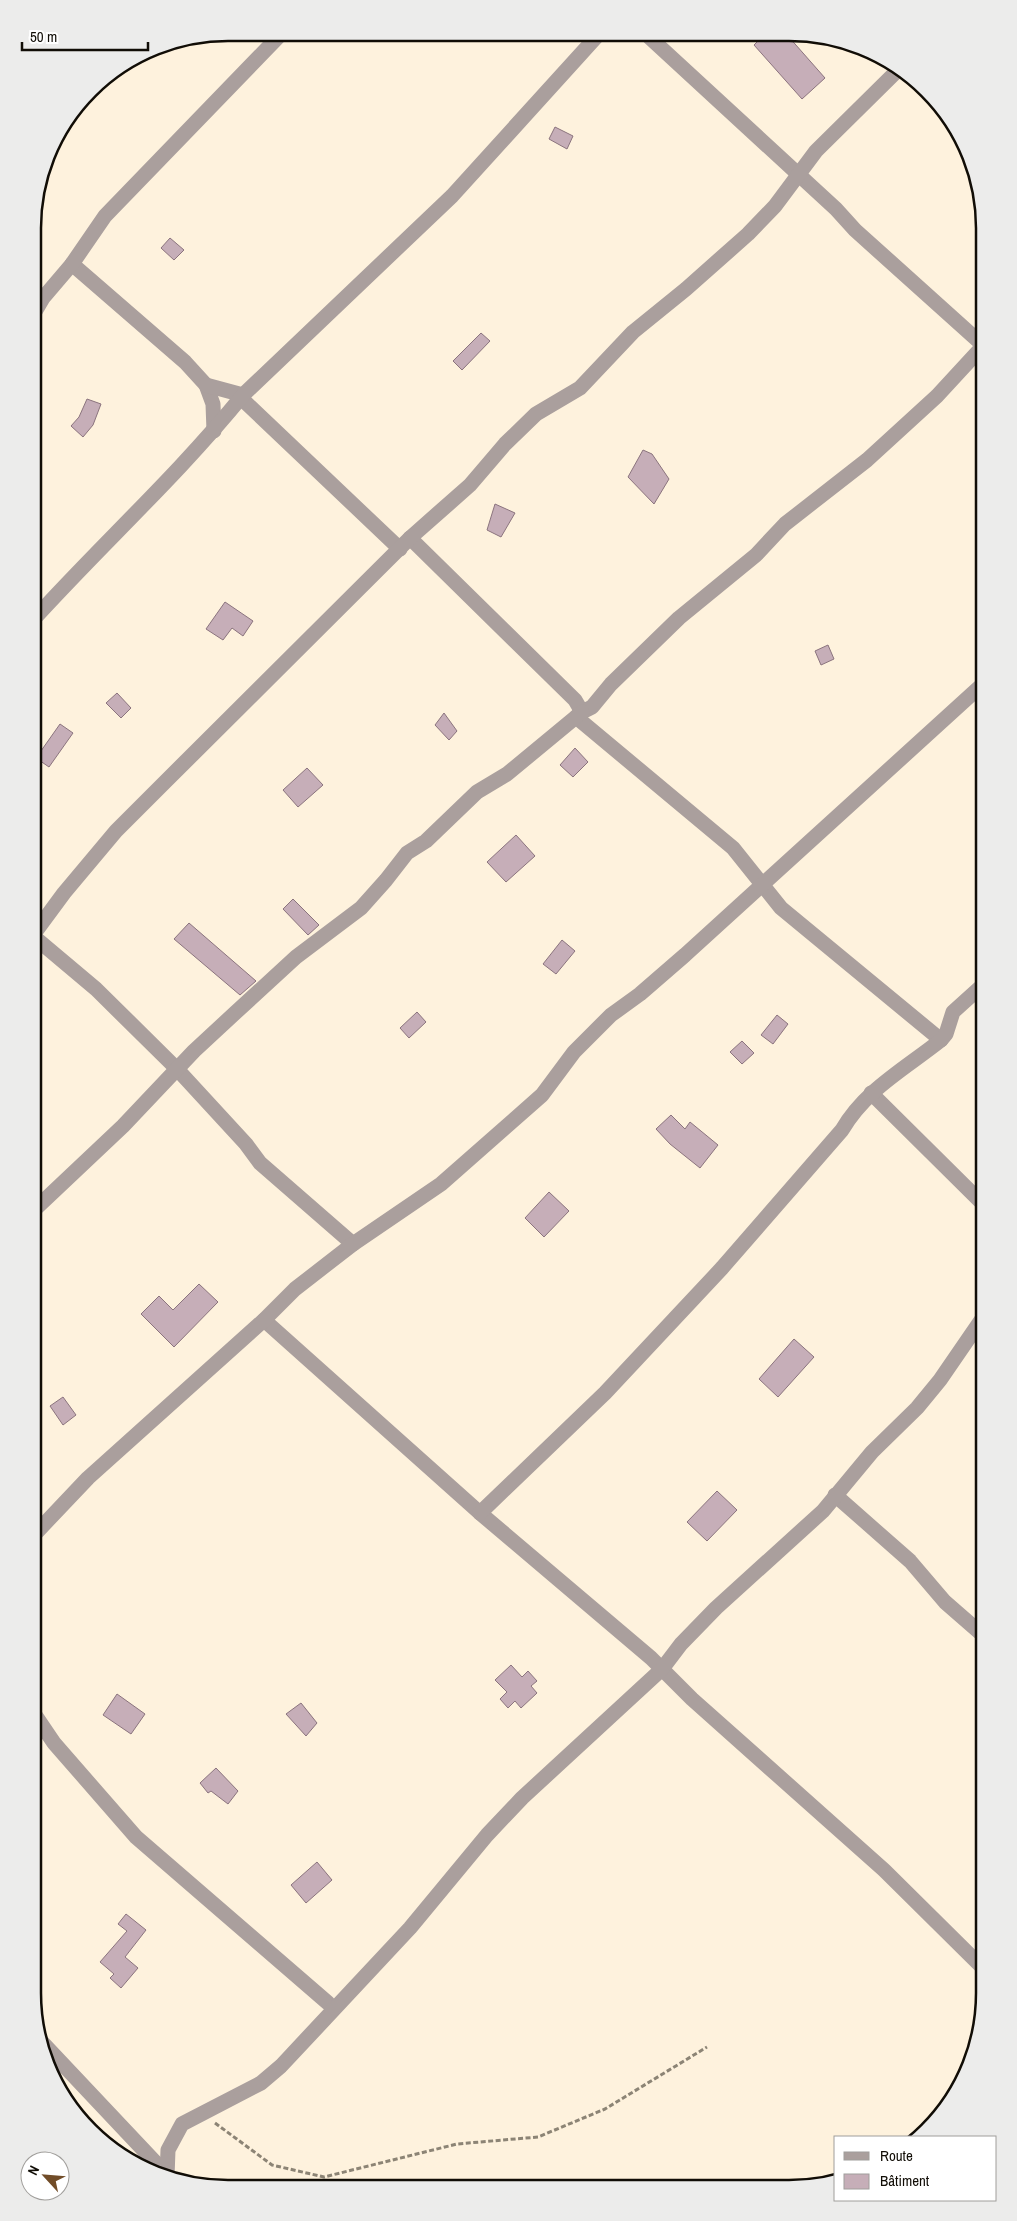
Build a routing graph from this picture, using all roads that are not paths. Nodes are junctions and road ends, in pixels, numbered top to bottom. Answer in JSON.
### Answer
{"nodes":[{"id":1,"x":274,"y":41,"type":"edge"},
{"id":2,"x":593,"y":41,"type":"edge"},
{"id":3,"x":653,"y":41,"type":"edge"},
{"id":4,"x":895,"y":74,"type":"edge"},
{"id":5,"x":798,"y":175,"type":"junction"},
{"id":6,"x":72,"y":264,"type":"junction"},
{"id":7,"x":41,"y":301,"type":"edge"},
{"id":8,"x":976,"y":338,"type":"edge"},
{"id":9,"x":976,"y":354,"type":"edge"},
{"id":10,"x":206,"y":385,"type":"junction"},
{"id":11,"x":242,"y":397,"type":"junction"},
{"id":12,"x":214,"y":431,"type":"junction"},
{"id":13,"x":405,"y":544,"type":"junction"},
{"id":14,"x":41,"y":612,"type":"edge"},
{"id":15,"x":976,"y":690,"type":"edge"},
{"id":16,"x":579,"y":714,"type":"junction"},
{"id":17,"x":762,"y":885,"type":"junction"},
{"id":18,"x":41,"y":925,"type":"edge"},
{"id":19,"x":41,"y":943,"type":"edge"},
{"id":20,"x":976,"y":991,"type":"edge"},
{"id":21,"x":941,"y":1040,"type":"junction"},
{"id":22,"x":177,"y":1070,"type":"junction"},
{"id":23,"x":871,"y":1093,"type":"junction"},
{"id":24,"x":976,"y":1197,"type":"edge"},
{"id":25,"x":41,"y":1203,"type":"edge"},
{"id":26,"x":353,"y":1244,"type":"junction"},
{"id":27,"x":264,"y":1320,"type":"junction"},
{"id":28,"x":976,"y":1327,"type":"edge"},
{"id":29,"x":835,"y":1495,"type":"junction"},
{"id":30,"x":480,"y":1513,"type":"junction"},
{"id":31,"x":41,"y":1528,"type":"edge"},
{"id":32,"x":976,"y":1629,"type":"edge"},
{"id":33,"x":662,"y":1669,"type":"junction"},
{"id":34,"x":41,"y":1724,"type":"edge"},
{"id":35,"x":976,"y":1961,"type":"edge"},
{"id":36,"x":328,"y":2004,"type":"dead end"},
{"id":37,"x":51,"y":2051,"type":"edge"},
{"id":38,"x":158,"y":2166,"type":"edge"},
{"id":39,"x":168,"y":2170,"type":"edge"}],
"edges":[{"from":1,"to":6,"type":"street"},
{"from":2,"to":11,"type":"street"},
{"from":3,"to":5,"type":"street"},
{"from":4,"to":5,"type":"street"},
{"from":5,"to":8,"type":"street"},
{"from":5,"to":13,"type":"street"},
{"from":6,"to":7,"type":"street"},
{"from":6,"to":10,"type":"street"},
{"from":9,"to":16,"type":"street"},
{"from":10,"to":11,"type":"street"},
{"from":10,"to":12,"type":"street"},
{"from":11,"to":12,"type":"street"},
{"from":11,"to":13,"type":"street"},
{"from":12,"to":14,"type":"street"},
{"from":13,"to":16,"type":"street"},
{"from":13,"to":18,"type":"street"},
{"from":15,"to":17,"type":"street"},
{"from":16,"to":17,"type":"street"},
{"from":16,"to":22,"type":"street"},
{"from":17,"to":21,"type":"street"},
{"from":17,"to":26,"type":"street"},
{"from":19,"to":22,"type":"street"},
{"from":20,"to":21,"type":"street"},
{"from":21,"to":23,"type":"street"},
{"from":22,"to":25,"type":"street"},
{"from":22,"to":26,"type":"street"},
{"from":23,"to":24,"type":"street"},
{"from":23,"to":30,"type":"street"},
{"from":26,"to":27,"type":"street"},
{"from":27,"to":30,"type":"street"},
{"from":27,"to":31,"type":"street"},
{"from":28,"to":29,"type":"street"},
{"from":29,"to":32,"type":"street"},
{"from":29,"to":33,"type":"street"},
{"from":30,"to":33,"type":"street"},
{"from":33,"to":35,"type":"street"},
{"from":33,"to":39,"type":"street"},
{"from":34,"to":36,"type":"street"},
{"from":37,"to":38,"type":"street"}]}
